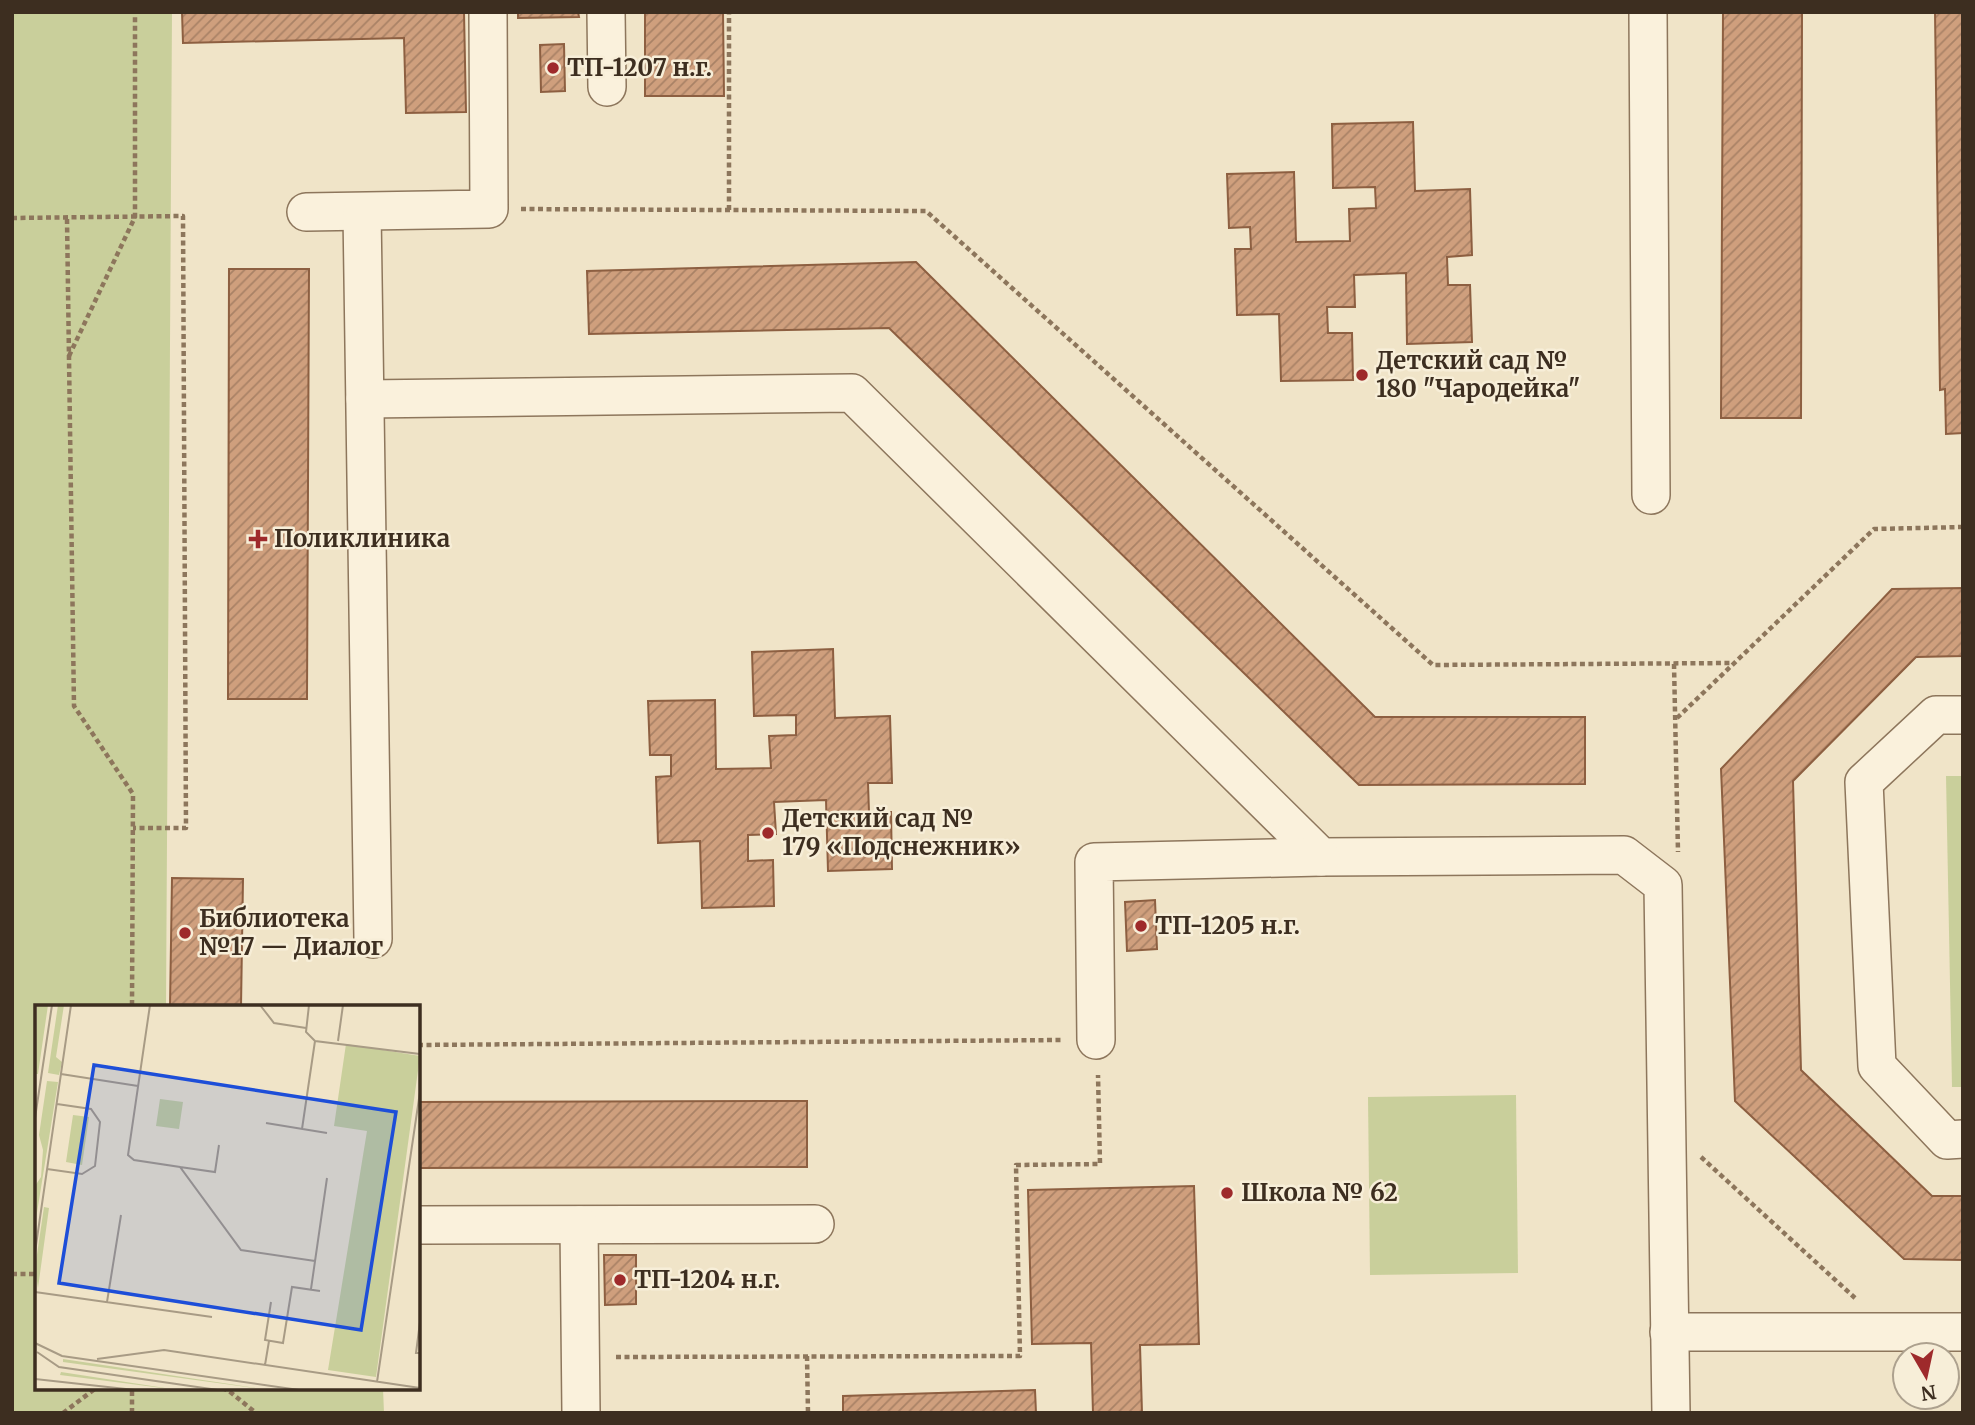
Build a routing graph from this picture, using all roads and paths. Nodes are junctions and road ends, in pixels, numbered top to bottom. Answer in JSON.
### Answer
{"nodes":[{"id":1,"x":135,"y":12,"type":"edge"},
{"id":2,"x":488,"y":12,"type":"edge"},
{"id":3,"x":606,"y":12,"type":"edge"},
{"id":4,"x":729,"y":12,"type":"edge"},
{"id":5,"x":1648,"y":12,"type":"edge"},
{"id":6,"x":607,"y":87,"type":"dead end"},
{"id":7,"x":489,"y":209,"type":"junction"},
{"id":8,"x":729,"y":210,"type":"junction"},
{"id":9,"x":306,"y":212,"type":"dead end"},
{"id":10,"x":362,"y":212,"type":"junction"},
{"id":11,"x":135,"y":217,"type":"junction"},
{"id":12,"x":12,"y":218,"type":"edge"},
{"id":13,"x":67,"y":219,"type":"junction"},
{"id":14,"x":69,"y":357,"type":"junction"},
{"id":15,"x":365,"y":399,"type":"junction"},
{"id":16,"x":1651,"y":495,"type":"dead end"},
{"id":17,"x":1963,"y":527,"type":"edge"},
{"id":18,"x":1733,"y":663,"type":"junction"},
{"id":19,"x":1963,"y":715,"type":"edge"},
{"id":20,"x":1676,"y":718,"type":"dead end"},
{"id":21,"x":133,"y":828,"type":"junction"},
{"id":22,"x":1321,"y":857,"type":"junction"},
{"id":23,"x":373,"y":939,"type":"dead end"},
{"id":24,"x":132,"y":1005,"type":"edge"},
{"id":25,"x":1096,"y":1040,"type":"junction"},
{"id":26,"x":420,"y":1045,"type":"edge"},
{"id":27,"x":1963,"y":1139,"type":"edge"},
{"id":28,"x":1693,"y":1149,"type":"dead end"},
{"id":29,"x":815,"y":1224,"type":"dead end"},
{"id":30,"x":420,"y":1225,"type":"edge"},
{"id":31,"x":579,"y":1225,"type":"junction"},
{"id":32,"x":35,"y":1274,"type":"edge"},
{"id":33,"x":12,"y":1275,"type":"edge"},
{"id":34,"x":1856,"y":1298,"type":"dead end"},
{"id":35,"x":1669,"y":1332,"type":"junction"},
{"id":36,"x":1963,"y":1332,"type":"edge"},
{"id":37,"x":807,"y":1356,"type":"junction"},
{"id":38,"x":580,"y":1357,"type":"junction"},
{"id":39,"x":93,"y":1390,"type":"edge"},
{"id":40,"x":132,"y":1390,"type":"edge"},
{"id":41,"x":227,"y":1390,"type":"edge"},
{"id":42,"x":63,"y":1413,"type":"edge"},
{"id":43,"x":132,"y":1413,"type":"edge"},
{"id":44,"x":256,"y":1413,"type":"edge"},
{"id":45,"x":581,"y":1413,"type":"edge"},
{"id":46,"x":808,"y":1413,"type":"edge"},
{"id":47,"x":1671,"y":1413,"type":"edge"}],
"edges":[{"from":1,"to":11,"type":"path"},
{"from":2,"to":7,"type":"lane"},
{"from":3,"to":6,"type":"lane"},
{"from":4,"to":8,"type":"path"},
{"from":5,"to":16,"type":"lane"},
{"from":7,"to":8,"type":"path"},
{"from":7,"to":10,"type":"lane"},
{"from":8,"to":18,"type":"path"},
{"from":9,"to":10,"type":"lane"},
{"from":10,"to":15,"type":"lane"},
{"from":11,"to":13,"type":"path"},
{"from":11,"to":14,"type":"path"},
{"from":11,"to":21,"type":"path"},
{"from":12,"to":13,"type":"path"},
{"from":13,"to":14,"type":"path"},
{"from":14,"to":21,"type":"path"},
{"from":15,"to":22,"type":"lane"},
{"from":15,"to":23,"type":"lane"},
{"from":17,"to":18,"type":"path"},
{"from":18,"to":20,"type":"path"},
{"from":19,"to":27,"type":"lane"},
{"from":21,"to":24,"type":"path"},
{"from":22,"to":25,"type":"lane"},
{"from":22,"to":35,"type":"lane"},
{"from":25,"to":26,"type":"path"},
{"from":25,"to":37,"type":"path"},
{"from":28,"to":34,"type":"path"},
{"from":29,"to":31,"type":"lane"},
{"from":30,"to":31,"type":"lane"},
{"from":31,"to":38,"type":"lane"},
{"from":32,"to":33,"type":"path"},
{"from":35,"to":36,"type":"lane"},
{"from":35,"to":47,"type":"lane"},
{"from":37,"to":38,"type":"path"},
{"from":37,"to":46,"type":"path"},
{"from":38,"to":45,"type":"lane"},
{"from":39,"to":42,"type":"path"},
{"from":40,"to":43,"type":"path"},
{"from":41,"to":44,"type":"path"}]}
